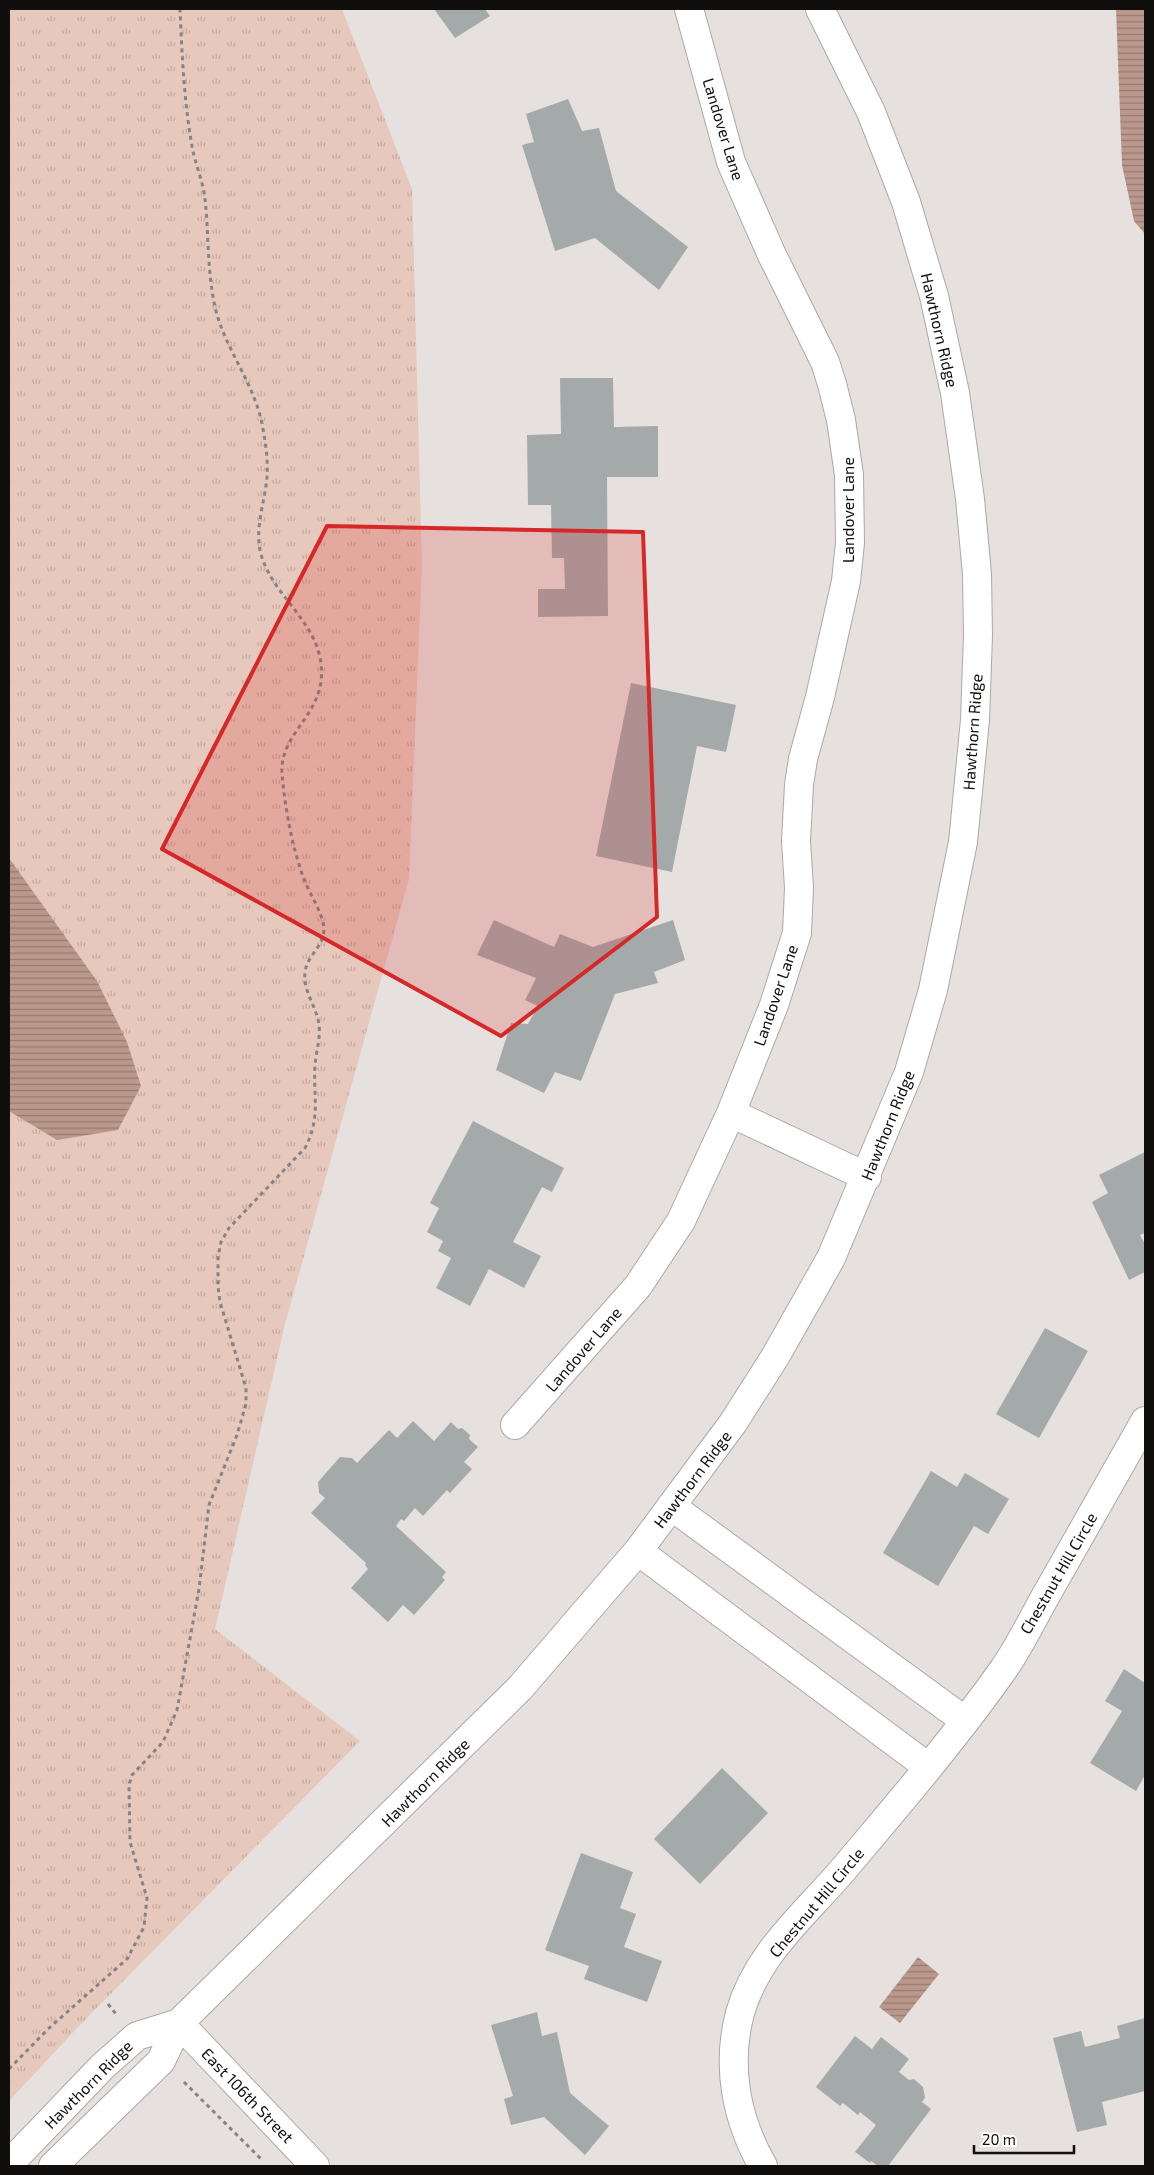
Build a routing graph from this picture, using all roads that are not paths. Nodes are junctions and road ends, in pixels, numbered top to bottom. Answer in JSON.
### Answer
{"nodes":[{"id":1,"x":689,"y":9,"type":"edge"},
{"id":2,"x":820,"y":9,"type":"edge"},
{"id":3,"x":731,"y":1112,"type":"junction"},
{"id":4,"x":867,"y":1178,"type":"junction"},
{"id":5,"x":1145,"y":1421,"type":"edge"},
{"id":6,"x":515,"y":1425,"type":"dead end"},
{"id":7,"x":671,"y":1506,"type":"junction"},
{"id":8,"x":638,"y":1551,"type":"junction"},
{"id":9,"x":964,"y":1720,"type":"junction"},
{"id":10,"x":928,"y":1767,"type":"junction"},
{"id":11,"x":179,"y":2023,"type":"junction"},
{"id":12,"x":9,"y":2164,"type":"edge"},
{"id":13,"x":53,"y":2166,"type":"edge"},
{"id":14,"x":315,"y":2166,"type":"edge"},
{"id":15,"x":763,"y":2166,"type":"edge"}],
"edges":[{"from":1,"to":3,"type":"street","name":"Landover Lane"},
{"from":2,"to":4,"type":"street","name":"Hawthorn Ridge"},
{"from":3,"to":4,"type":"street"},
{"from":3,"to":6,"type":"street","name":"Landover Lane"},
{"from":4,"to":7,"type":"street","name":"Hawthorn Ridge"},
{"from":5,"to":9,"type":"street","name":"Chestnut Hill Circle"},
{"from":7,"to":8,"type":"street","name":"Hawthorn Ridge"},
{"from":7,"to":9,"type":"street"},
{"from":8,"to":10,"type":"street"},
{"from":8,"to":11,"type":"street","name":"Hawthorn Ridge"},
{"from":9,"to":10,"type":"street","name":"Chestnut Hill Circle"},
{"from":10,"to":15,"type":"street","name":"Chestnut Hill Circle"},
{"from":11,"to":12,"type":"street","name":"Hawthorn Ridge"},
{"from":11,"to":13,"type":"street","name":"Hawthorn Ridge"},
{"from":11,"to":14,"type":"street","name":"East 106th Street"}]}
